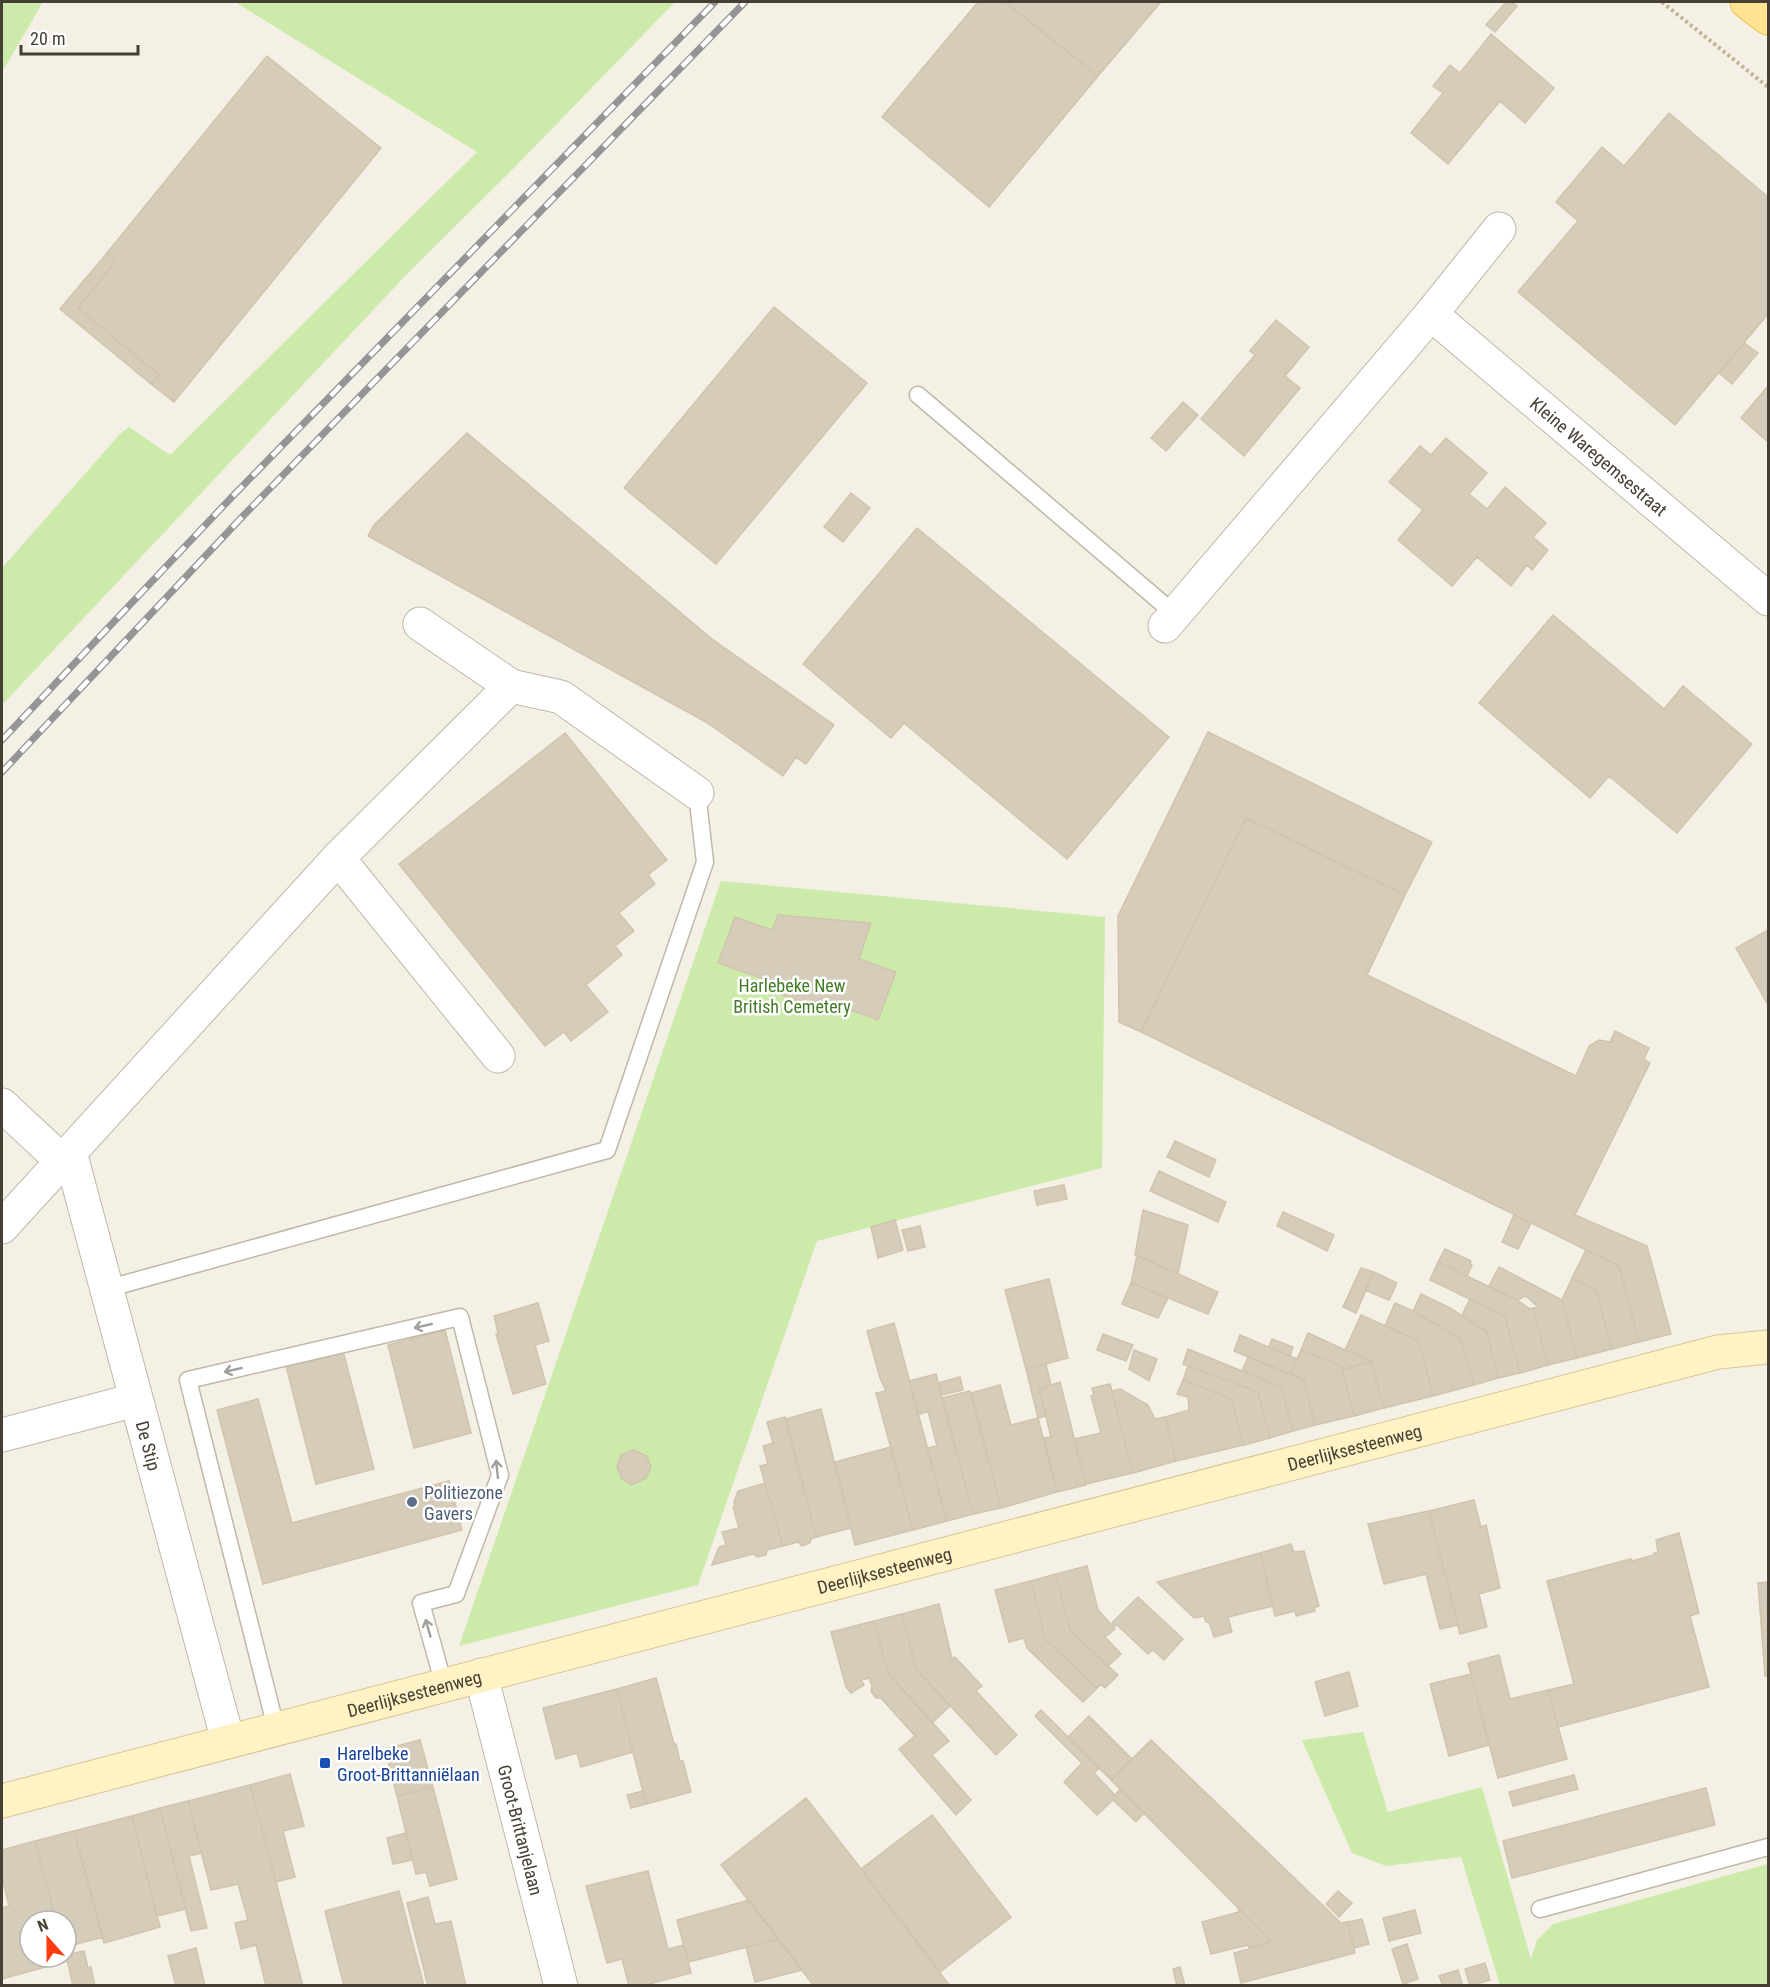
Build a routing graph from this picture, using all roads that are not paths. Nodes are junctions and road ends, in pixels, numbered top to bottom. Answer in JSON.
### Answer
{"nodes":[{"id":1,"x":1747,"y":2,"type":"edge"},
{"id":2,"x":1768,"y":18,"type":"edge"},
{"id":3,"x":1499,"y":230,"type":"dead end"},
{"id":4,"x":1431,"y":314,"type":"junction"},
{"id":5,"x":918,"y":394,"type":"dead end"},
{"id":6,"x":1768,"y":599,"type":"edge"},
{"id":7,"x":1170,"y":620,"type":"joint"},
{"id":8,"x":420,"y":624,"type":"dead end"},
{"id":9,"x":511,"y":686,"type":"junction"},
{"id":10,"x":697,"y":793,"type":"joint"},
{"id":11,"x":338,"y":858,"type":"junction"},
{"id":12,"x":498,"y":1056,"type":"dead end"},
{"id":13,"x":2,"y":1105,"type":"edge"},
{"id":14,"x":66,"y":1156,"type":"junction"},
{"id":15,"x":2,"y":1227,"type":"edge"},
{"id":16,"x":106,"y":1289,"type":"junction"},
{"id":17,"x":1768,"y":1347,"type":"edge"},
{"id":18,"x":135,"y":1401,"type":"junction"},
{"id":19,"x":2,"y":1435,"type":"edge"},
{"id":20,"x":481,"y":1675,"type":"junction"},
{"id":21,"x":444,"y":1685,"type":"junction"},
{"id":22,"x":276,"y":1728,"type":"junction"},
{"id":23,"x":228,"y":1741,"type":"junction"},
{"id":24,"x":2,"y":1801,"type":"edge"},
{"id":25,"x":1768,"y":1847,"type":"edge"},
{"id":26,"x":1540,"y":1909,"type":"dead end"},
{"id":27,"x":561,"y":1986,"type":"edge"}],
"edges":[{"from":1,"to":2,"type":"main road"},
{"from":3,"to":4,"type":"street"},
{"from":4,"to":6,"type":"street","name":"Kleine Waregemsestraat"},
{"from":4,"to":7,"type":"street"},
{"from":5,"to":7,"type":"lane"},
{"from":8,"to":9,"type":"street"},
{"from":9,"to":10,"type":"street"},
{"from":9,"to":11,"type":"street"},
{"from":10,"to":16,"type":"lane"},
{"from":11,"to":12,"type":"street"},
{"from":11,"to":14,"type":"street"},
{"from":13,"to":14,"type":"street"},
{"from":14,"to":15,"type":"street"},
{"from":14,"to":16,"type":"street","name":"De Stip"},
{"from":16,"to":18,"type":"street","name":"De Stip"},
{"from":17,"to":20,"type":"main road","name":"Deerlijksesteenweg"},
{"from":18,"to":19,"type":"street"},
{"from":18,"to":23,"type":"street","name":"De Stip"},
{"from":20,"to":21,"type":"main road","name":"Deerlijksesteenweg"},
{"from":20,"to":27,"type":"street","name":"Groot-Brittanjelaan"},
{"from":21,"to":22,"type":"main road","name":"Deerlijksesteenweg"},
{"from":21,"to":22,"type":"lane","one_way":true},
{"from":22,"to":23,"type":"main road","name":"Deerlijksesteenweg"},
{"from":23,"to":24,"type":"main road","name":"Deerlijksesteenweg"},
{"from":25,"to":26,"type":"lane"}]}
